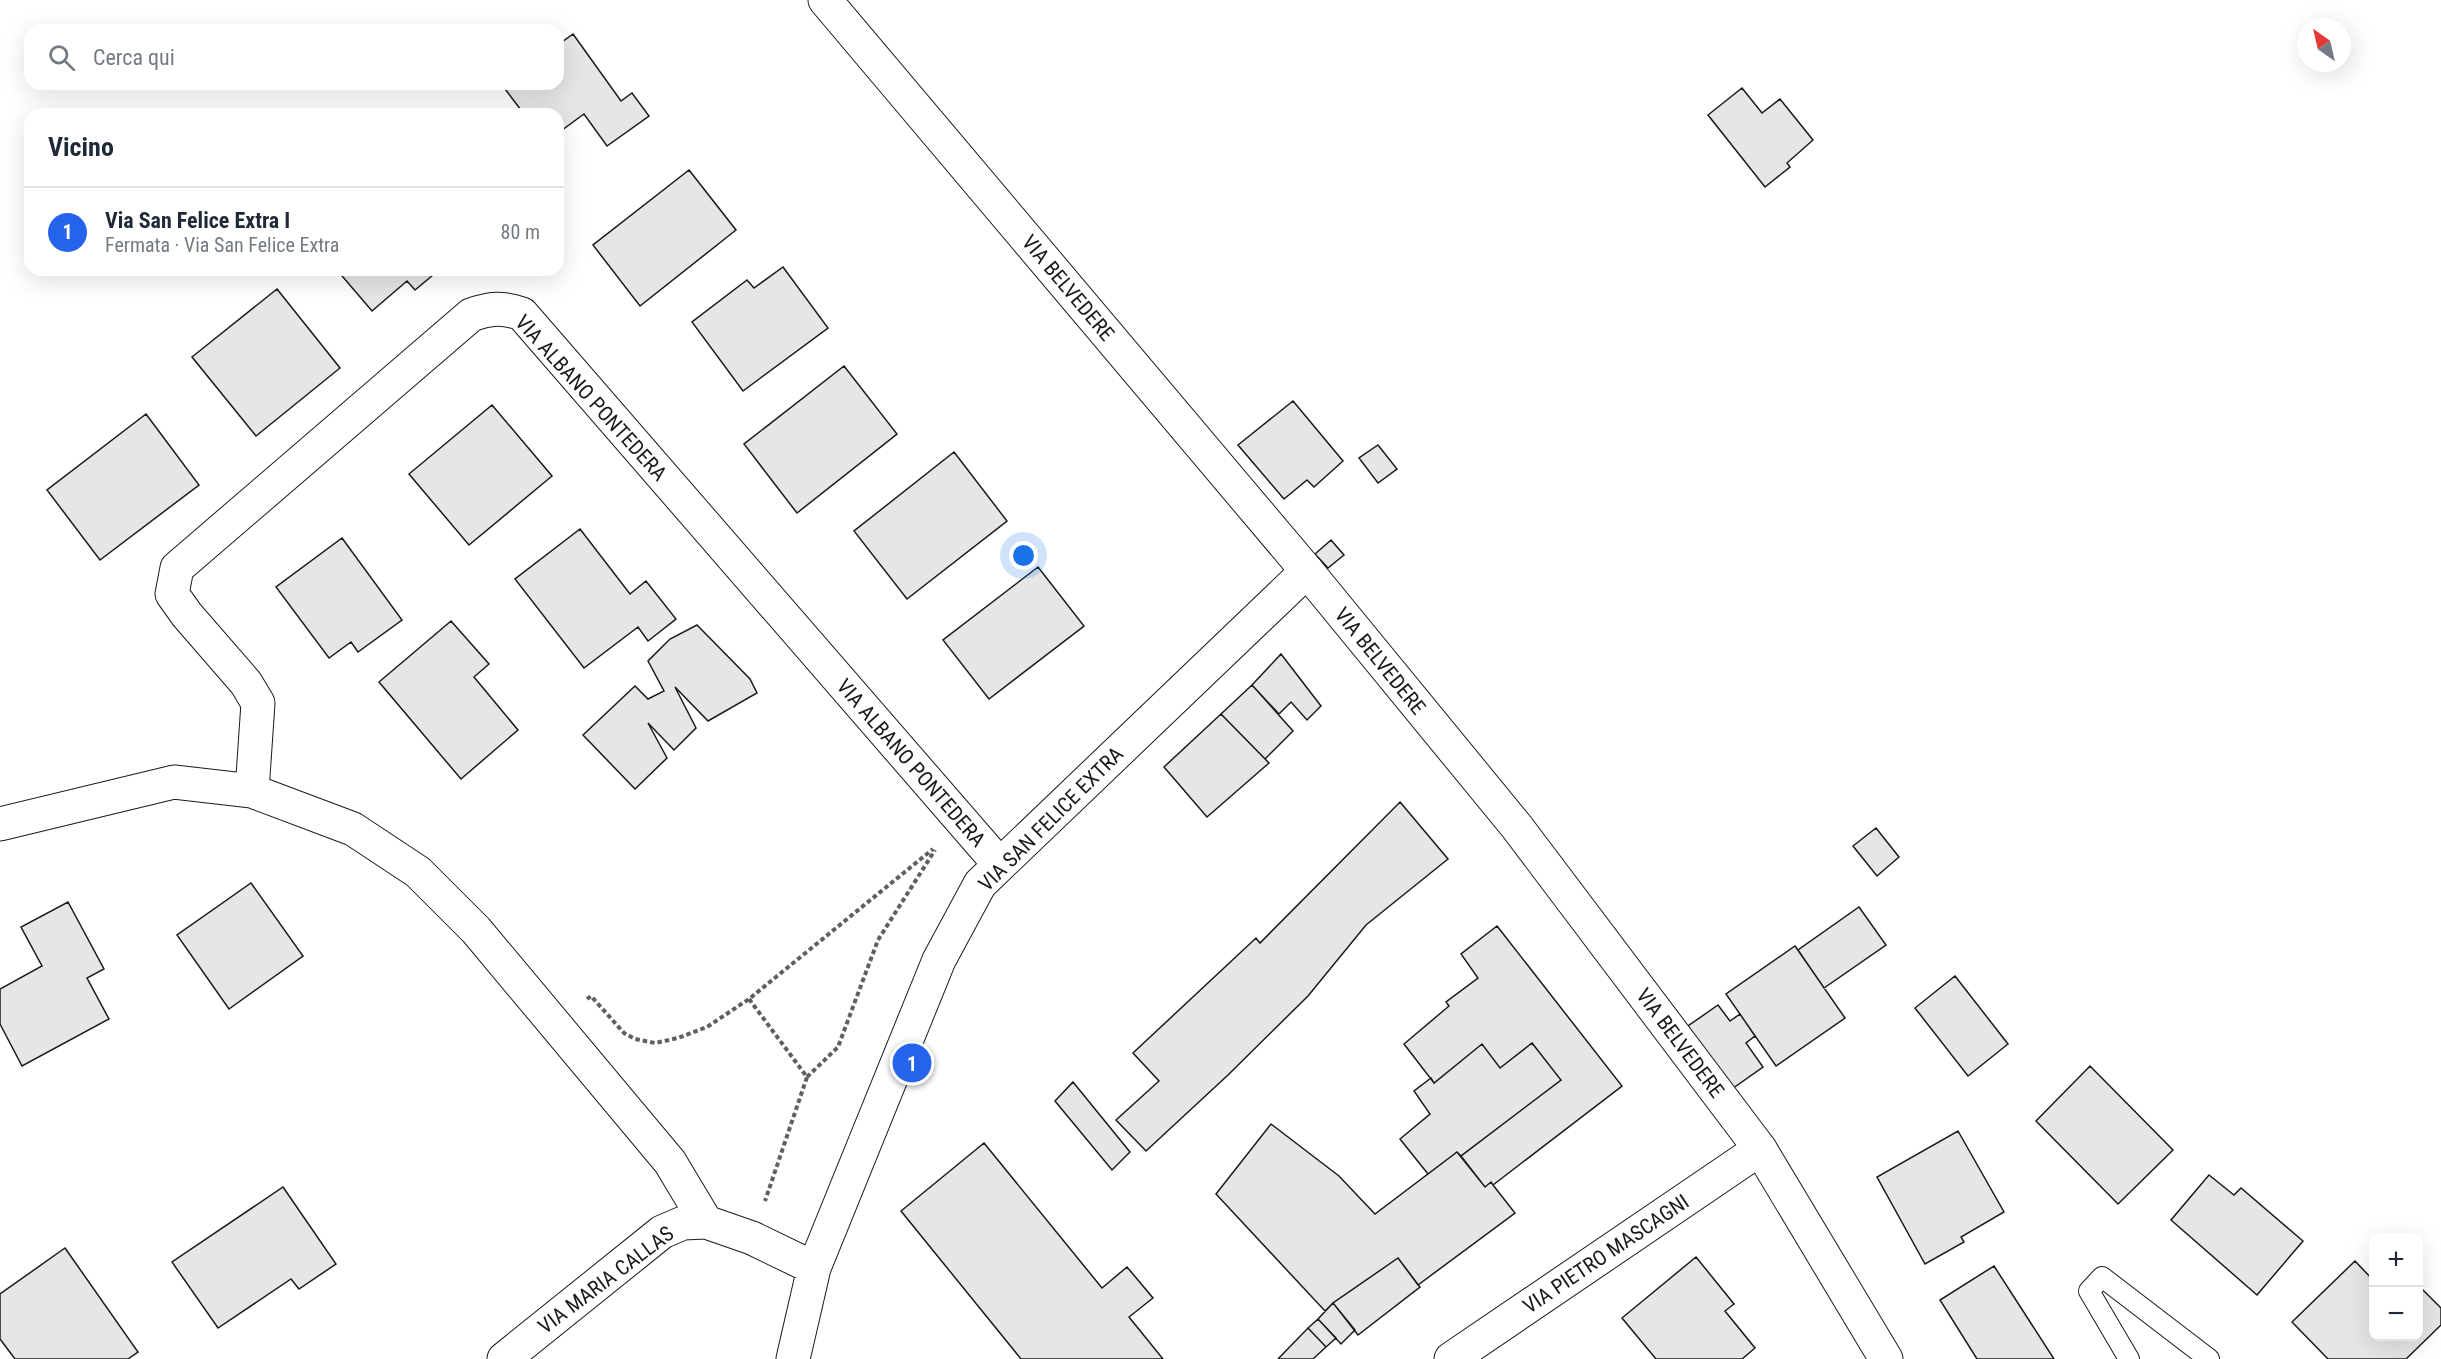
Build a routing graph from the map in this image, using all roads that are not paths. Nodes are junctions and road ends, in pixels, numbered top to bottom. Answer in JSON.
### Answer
{"nodes":[{"id":1,"x":825,"y":0,"type":"edge"},
{"id":2,"x":1307,"y":571,"type":"junction"},
{"id":3,"x":252,"y":791,"type":"junction"},
{"id":4,"x":0,"y":824,"type":"edge"},
{"id":5,"x":1000,"y":865,"type":"junction"},
{"id":6,"x":1760,"y":1149,"type":"junction"},
{"id":7,"x":706,"y":1222,"type":"junction"},
{"id":8,"x":814,"y":1269,"type":"junction"},
{"id":9,"x":504,"y":1359,"type":"edge"},
{"id":10,"x":793,"y":1359,"type":"edge"},
{"id":11,"x":1451,"y":1359,"type":"edge"},
{"id":12,"x":1886,"y":1359,"type":"edge"},
{"id":13,"x":2129,"y":1359,"type":"edge"},
{"id":14,"x":2209,"y":1359,"type":"edge"}],
"edges":[{"from":1,"to":2,"type":"street","name":"VIA BELVEDERE"},
{"from":2,"to":5,"type":"street","name":"VIA SAN FELICE EXTRA"},
{"from":2,"to":6,"type":"street","name":"VIA BELVEDERE"},
{"from":3,"to":4,"type":"street"},
{"from":3,"to":5,"type":"street","name":"VIA ALBANO PONTEDERA"},
{"from":3,"to":7,"type":"street"},
{"from":5,"to":8,"type":"street","name":"VIA SAN FELICE EXTRA"},
{"from":6,"to":11,"type":"street","name":"VIA PIETRO MASCAGNI"},
{"from":6,"to":12,"type":"street","name":"VIA BELVEDERE"},
{"from":7,"to":8,"type":"street","name":"VIA MARIA CALLAS"},
{"from":7,"to":9,"type":"street","name":"VIA MARIA CALLAS"},
{"from":8,"to":10,"type":"street","name":"VIA SAN FELICE EXTRA"},
{"from":13,"to":14,"type":"lane"}]}
